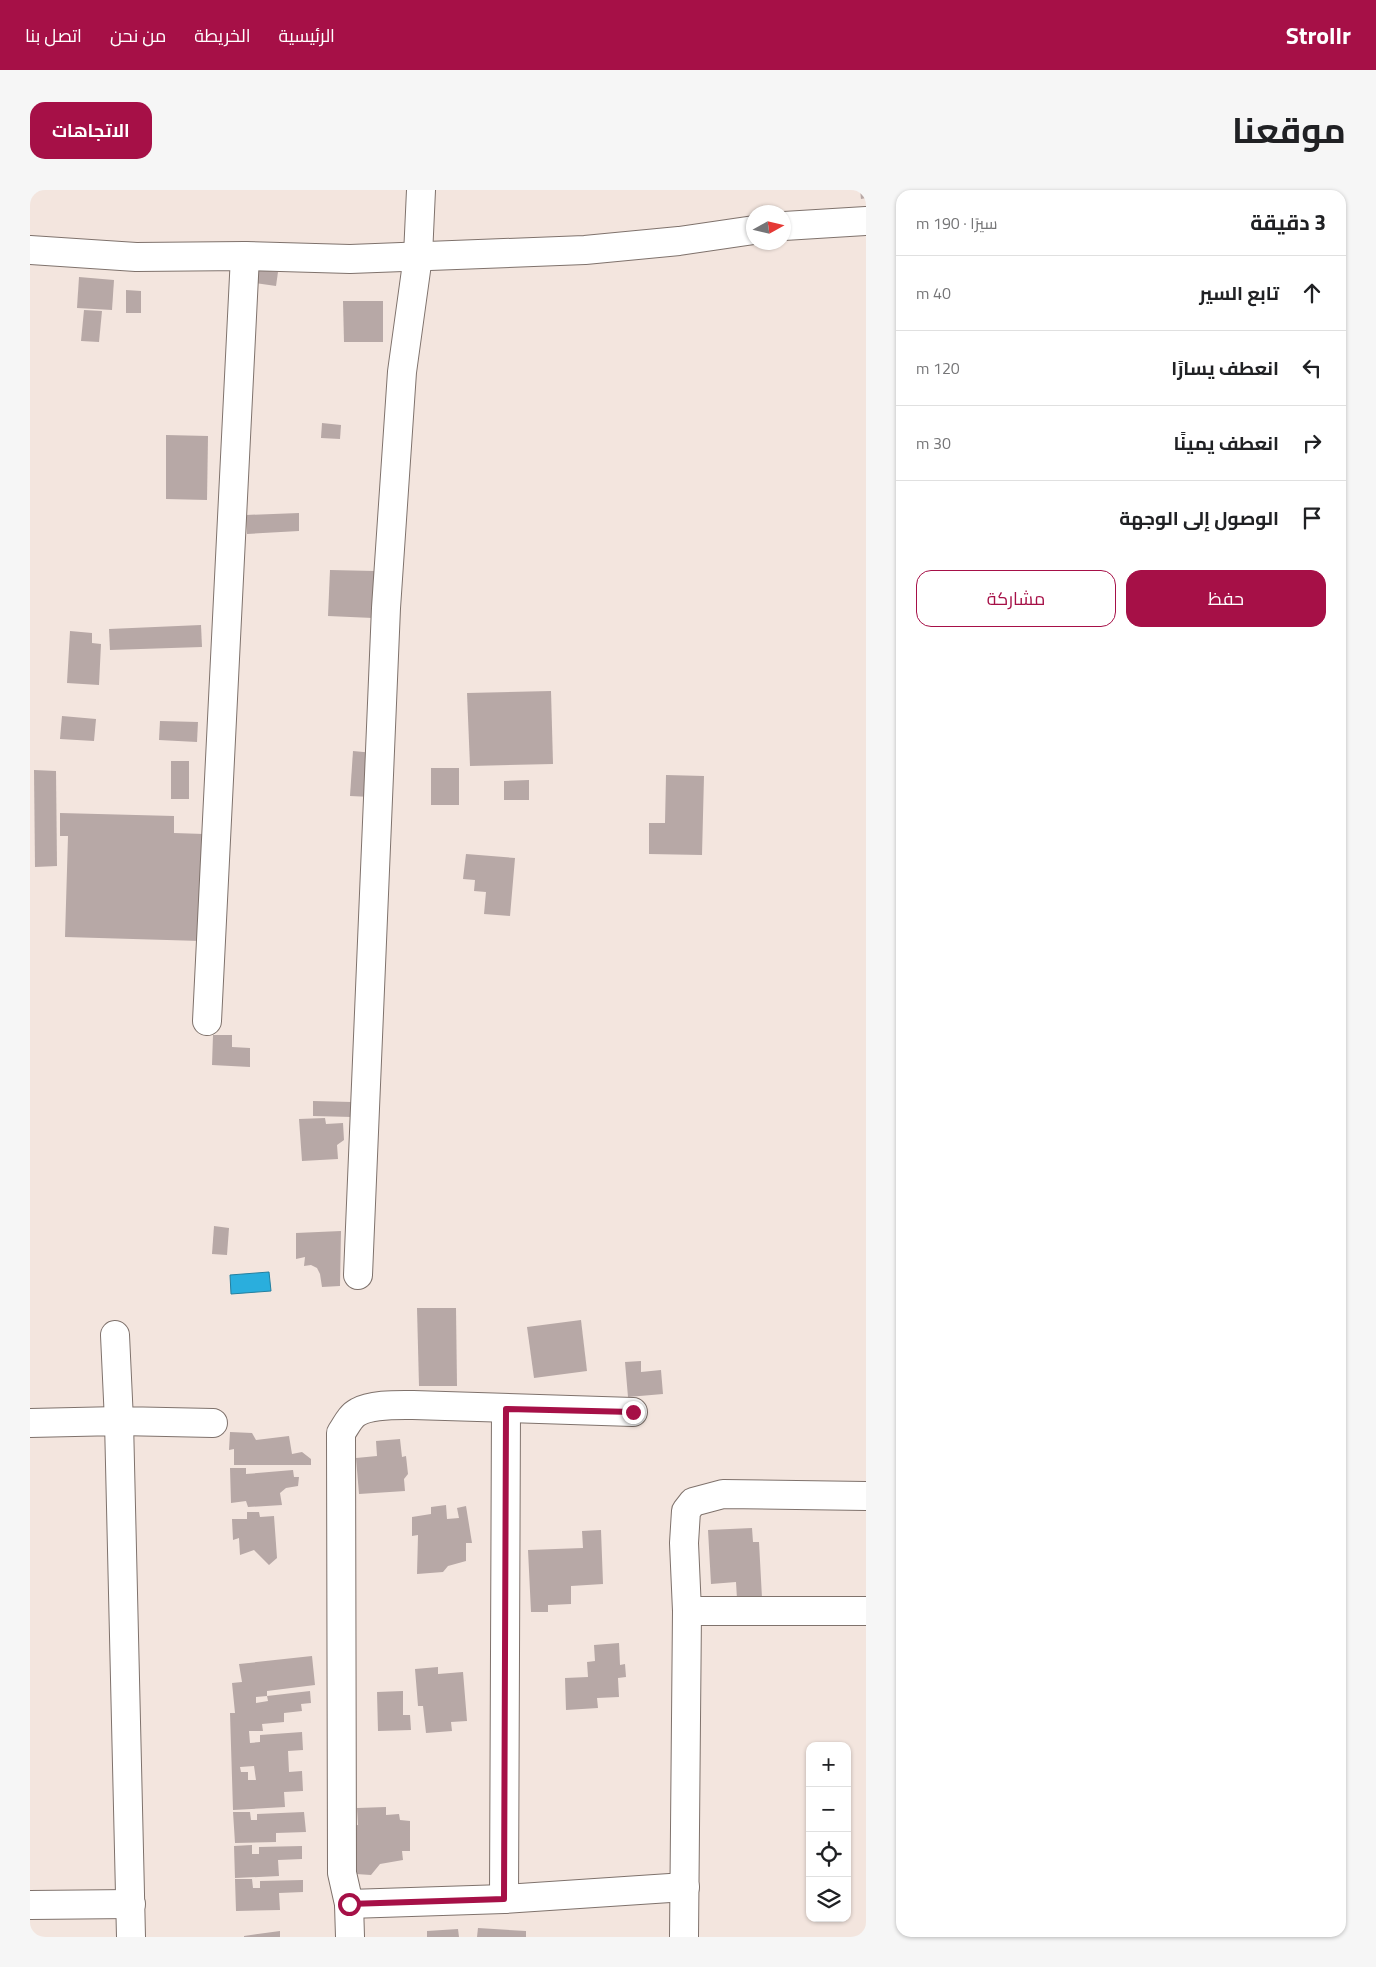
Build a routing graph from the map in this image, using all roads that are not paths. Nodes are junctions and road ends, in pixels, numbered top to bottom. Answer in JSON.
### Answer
{"nodes":[{"id":1,"x":421,"y":190,"type":"edge"},
{"id":2,"x":866,"y":221,"type":"edge"},
{"id":3,"x":791,"y":226,"type":"edge"},
{"id":4,"x":746,"y":231,"type":"edge"},
{"id":5,"x":30,"y":250,"type":"edge"},
{"id":6,"x":245,"y":256,"type":"junction"},
{"id":7,"x":418,"y":256,"type":"junction"},
{"id":8,"x":207,"y":1021,"type":"dead end"},
{"id":9,"x":358,"y":1275,"type":"dead end"},
{"id":10,"x":115,"y":1335,"type":"dead end"},
{"id":11,"x":506,"y":1409,"type":"junction"},
{"id":12,"x":633,"y":1412,"type":"dead end"},
{"id":13,"x":119,"y":1421,"type":"junction"},
{"id":14,"x":30,"y":1423,"type":"edge"},
{"id":15,"x":213,"y":1423,"type":"dead end"},
{"id":16,"x":866,"y":1496,"type":"edge"},
{"id":17,"x":866,"y":1611,"type":"edge"},
{"id":18,"x":687,"y":1612,"type":"junction"},
{"id":19,"x":685,"y":1887,"type":"junction"},
{"id":20,"x":504,"y":1899,"type":"junction"},
{"id":21,"x":30,"y":1904,"type":"edge"},
{"id":22,"x":131,"y":1904,"type":"junction"},
{"id":23,"x":349,"y":1904,"type":"junction"},
{"id":24,"x":131,"y":1937,"type":"edge"},
{"id":25,"x":350,"y":1937,"type":"edge"},
{"id":26,"x":684,"y":1937,"type":"edge"}],
"edges":[{"from":1,"to":7,"type":"street"},
{"from":2,"to":3,"type":"street"},
{"from":4,"to":7,"type":"street"},
{"from":5,"to":6,"type":"street"},
{"from":6,"to":7,"type":"street"},
{"from":6,"to":8,"type":"street"},
{"from":7,"to":9,"type":"street"},
{"from":10,"to":13,"type":"street"},
{"from":11,"to":12,"type":"street"},
{"from":11,"to":20,"type":"street"},
{"from":11,"to":23,"type":"street"},
{"from":13,"to":14,"type":"street"},
{"from":13,"to":15,"type":"street"},
{"from":13,"to":22,"type":"street"},
{"from":16,"to":18,"type":"street"},
{"from":17,"to":18,"type":"street"},
{"from":18,"to":19,"type":"street"},
{"from":19,"to":20,"type":"street"},
{"from":19,"to":26,"type":"street"},
{"from":20,"to":23,"type":"street"},
{"from":21,"to":22,"type":"street"},
{"from":22,"to":24,"type":"street"},
{"from":23,"to":25,"type":"street"}]}
